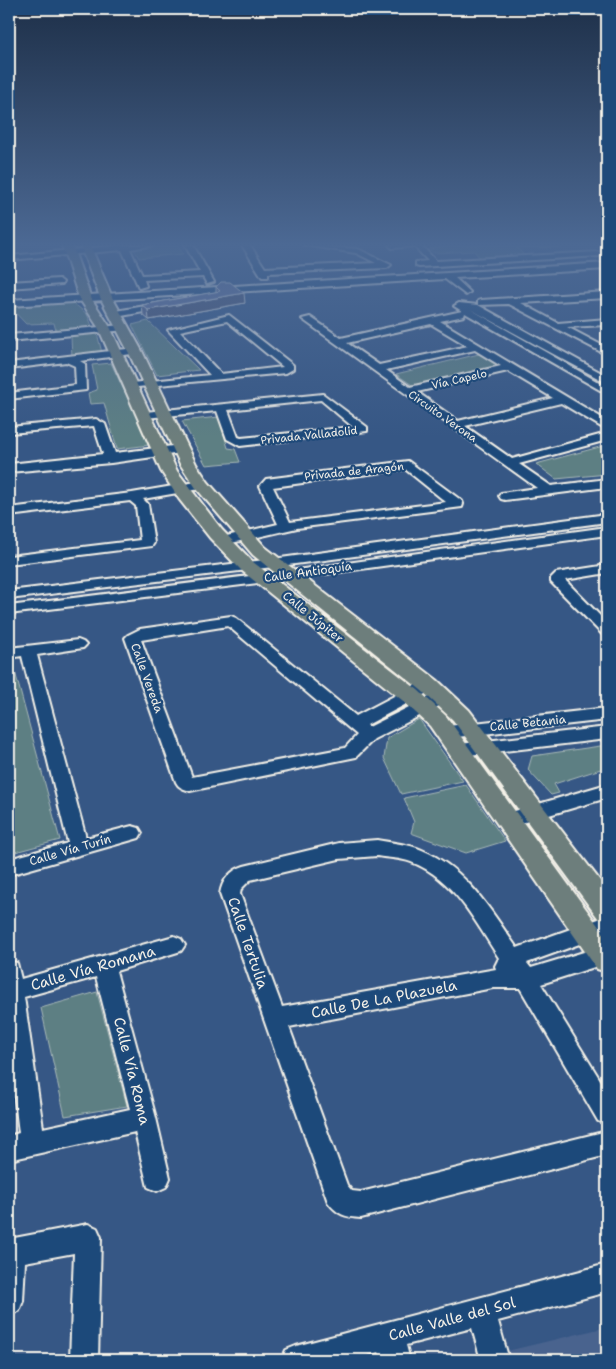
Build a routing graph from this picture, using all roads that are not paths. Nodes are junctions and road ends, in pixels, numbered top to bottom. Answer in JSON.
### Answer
{"nodes":[{"id":1,"x":92,"y":309,"type":"edge"},
{"id":2,"x":115,"y":309,"type":"edge"},
{"id":3,"x":145,"y":309,"type":"edge"},
{"id":4,"x":464,"y":309,"type":"edge"},
{"id":5,"x":478,"y":309,"type":"edge"},
{"id":6,"x":526,"y":309,"type":"edge"},
{"id":7,"x":462,"y":314,"type":"dead end"},
{"id":8,"x":307,"y":319,"type":"dead end"},
{"id":9,"x":433,"y":321,"type":"junction"},
{"id":10,"x":120,"y":322,"type":"junction"},
{"id":11,"x":607,"y":322,"type":"edge"},
{"id":12,"x":559,"y":325,"type":"junction"},
{"id":13,"x":105,"y":328,"type":"junction"},
{"id":14,"x":9,"y":338,"type":"edge"},
{"id":15,"x":338,"y":342,"type":"junction"},
{"id":16,"x":477,"y":347,"type":"junction"},
{"id":17,"x":606,"y":350,"type":"edge"},
{"id":18,"x":136,"y":354,"type":"junction"},
{"id":19,"x":117,"y":356,"type":"junction"},
{"id":20,"x":75,"y":362,"type":"junction"},
{"id":21,"x":9,"y":366,"type":"edge"},
{"id":22,"x":510,"y":367,"type":"junction"},
{"id":23,"x":377,"y":369,"type":"junction"},
{"id":24,"x":215,"y":374,"type":"junction"},
{"id":25,"x":607,"y":380,"type":"edge"},
{"id":26,"x":150,"y":381,"type":"junction"},
{"id":27,"x":130,"y":383,"type":"junction"},
{"id":28,"x":407,"y":391,"type":"junction"},
{"id":29,"x":607,"y":391,"type":"edge"},
{"id":30,"x":9,"y":396,"type":"edge"},
{"id":31,"x":563,"y":399,"type":"junction"},
{"id":32,"x":226,"y":408,"type":"junction"},
{"id":33,"x":166,"y":416,"type":"junction"},
{"id":34,"x":146,"y":418,"type":"junction"},
{"id":35,"x":456,"y":425,"type":"junction"},
{"id":36,"x":607,"y":426,"type":"edge"},
{"id":37,"x":9,"y":430,"type":"edge"},
{"id":38,"x":607,"y":436,"type":"edge"},
{"id":39,"x":180,"y":446,"type":"junction"},
{"id":40,"x":160,"y":449,"type":"junction"},
{"id":41,"x":110,"y":456,"type":"junction"},
{"id":42,"x":510,"y":463,"type":"junction"},
{"id":43,"x":9,"y":468,"type":"edge"},
{"id":44,"x":607,"y":483,"type":"edge"},
{"id":45,"x":205,"y":488,"type":"junction"},
{"id":46,"x":548,"y":490,"type":"junction"},
{"id":47,"x":182,"y":492,"type":"junction"},
{"id":48,"x":505,"y":496,"type":"dead end"},
{"id":49,"x":137,"y":501,"type":"junction"},
{"id":50,"x":9,"y":512,"type":"edge"},
{"id":51,"x":607,"y":518,"type":"edge"},
{"id":52,"x":288,"y":524,"type":"junction"},
{"id":53,"x":538,"y":527,"type":"junction"},
{"id":54,"x":607,"y":530,"type":"edge"},
{"id":55,"x":242,"y":532,"type":"junction"},
{"id":56,"x":219,"y":538,"type":"junction"},
{"id":57,"x":548,"y":539,"type":"junction"},
{"id":58,"x":9,"y":560,"type":"edge"},
{"id":59,"x":607,"y":568,"type":"edge"},
{"id":60,"x":268,"y":570,"type":"junction"},
{"id":61,"x":9,"y":595,"type":"edge"},
{"id":62,"x":9,"y":610,"type":"edge"},
{"id":63,"x":607,"y":631,"type":"edge"},
{"id":64,"x":78,"y":645,"type":"dead end"},
{"id":65,"x":28,"y":651,"type":"junction"},
{"id":66,"x":9,"y":653,"type":"edge"},
{"id":67,"x":426,"y":696,"type":"junction"},
{"id":68,"x":607,"y":714,"type":"edge"},
{"id":69,"x":356,"y":723,"type":"junction"},
{"id":70,"x":607,"y":733,"type":"edge"},
{"id":71,"x":368,"y":735,"type":"junction"},
{"id":72,"x":479,"y":738,"type":"junction"},
{"id":73,"x":454,"y":741,"type":"junction"},
{"id":74,"x":607,"y":791,"type":"edge"},
{"id":75,"x":607,"y":800,"type":"edge"},
{"id":76,"x":537,"y":817,"type":"junction"},
{"id":77,"x":512,"y":825,"type":"junction"},
{"id":78,"x":132,"y":833,"type":"dead end"},
{"id":79,"x":79,"y":848,"type":"junction"},
{"id":80,"x":9,"y":868,"type":"edge"},
{"id":81,"x":607,"y":910,"type":"edge"},
{"id":82,"x":597,"y":929,"type":"edge"},
{"id":83,"x":174,"y":946,"type":"dead end"},
{"id":84,"x":606,"y":956,"type":"edge"},
{"id":85,"x":512,"y":960,"type":"junction"},
{"id":86,"x":104,"y":965,"type":"junction"},
{"id":87,"x":493,"y":978,"type":"junction"},
{"id":88,"x":526,"y":979,"type":"junction"},
{"id":89,"x":10,"y":980,"type":"edge"},
{"id":90,"x":275,"y":1019,"type":"junction"},
{"id":91,"x":607,"y":1113,"type":"edge"},
{"id":92,"x":144,"y":1118,"type":"junction"},
{"id":93,"x":33,"y":1142,"type":"junction"},
{"id":94,"x":607,"y":1143,"type":"edge"},
{"id":95,"x":9,"y":1148,"type":"edge"},
{"id":96,"x":157,"y":1178,"type":"dead end"},
{"id":97,"x":607,"y":1278,"type":"edge"},
{"id":98,"x":9,"y":1301,"type":"edge"},
{"id":99,"x":481,"y":1310,"type":"junction"},
{"id":100,"x":392,"y":1348,"type":"edge"},
{"id":101,"x":84,"y":1360,"type":"edge"},
{"id":102,"x":296,"y":1360,"type":"edge"},
{"id":103,"x":495,"y":1360,"type":"edge"}],
"edges":[{"from":1,"to":13,"type":"main road","name":"Calle Júpiter"},
{"from":2,"to":10,"type":"main road","name":"Calle Júpiter"},
{"from":3,"to":10,"type":"street"},
{"from":4,"to":29,"type":"street"},
{"from":5,"to":25,"type":"street"},
{"from":6,"to":12,"type":"street"},
{"from":7,"to":9,"type":"street"},
{"from":8,"to":15,"type":"street","name":"Circuito Verona"},
{"from":9,"to":15,"type":"street"},
{"from":9,"to":16,"type":"street"},
{"from":10,"to":13,"type":"street"},
{"from":10,"to":18,"type":"main road","name":"Calle Júpiter"},
{"from":11,"to":12,"type":"street"},
{"from":12,"to":17,"type":"street"},
{"from":13,"to":14,"type":"street"},
{"from":13,"to":19,"type":"main road","name":"Calle Júpiter"},
{"from":15,"to":23,"type":"street","name":"Circuito Verona"},
{"from":16,"to":22,"type":"street"},
{"from":16,"to":23,"type":"street"},
{"from":18,"to":19,"type":"street"},
{"from":18,"to":26,"type":"main road","name":"Calle Júpiter"},
{"from":19,"to":20,"type":"street"},
{"from":19,"to":27,"type":"main road","name":"Calle Júpiter"},
{"from":20,"to":21,"type":"street"},
{"from":20,"to":30,"type":"street"},
{"from":22,"to":28,"type":"street","name":"Vía Capelo"},
{"from":22,"to":31,"type":"street"},
{"from":23,"to":28,"type":"street","name":"Circuito Verona"},
{"from":24,"to":24,"type":"street"},
{"from":24,"to":26,"type":"street"},
{"from":26,"to":27,"type":"street"},
{"from":26,"to":33,"type":"main road","name":"Calle Júpiter"},
{"from":27,"to":34,"type":"main road","name":"Calle Júpiter"},
{"from":28,"to":35,"type":"street","name":"Circuito Verona"},
{"from":31,"to":35,"type":"street"},
{"from":31,"to":36,"type":"street"},
{"from":32,"to":32,"type":"street","name":"Privada Valladolid"},
{"from":32,"to":33,"type":"street","name":"Privada Valladolid"},
{"from":33,"to":34,"type":"street","name":"Privada Valladolid"},
{"from":33,"to":39,"type":"main road","name":"Calle Júpiter"},
{"from":34,"to":40,"type":"main road","name":"Calle Júpiter"},
{"from":35,"to":42,"type":"street","name":"Circuito Verona"},
{"from":37,"to":41,"type":"street"},
{"from":38,"to":42,"type":"street"},
{"from":39,"to":40,"type":"street"},
{"from":39,"to":45,"type":"main road","name":"Calle Júpiter"},
{"from":40,"to":41,"type":"street"},
{"from":40,"to":47,"type":"main road","name":"Calle Júpiter"},
{"from":41,"to":43,"type":"street"},
{"from":42,"to":46,"type":"street","name":"Circuito Verona"},
{"from":44,"to":46,"type":"street"},
{"from":45,"to":47,"type":"street"},
{"from":45,"to":55,"type":"main road","name":"Calle Júpiter"},
{"from":46,"to":48,"type":"street"},
{"from":47,"to":49,"type":"street"},
{"from":47,"to":56,"type":"main road","name":"Calle Júpiter"},
{"from":49,"to":50,"type":"street"},
{"from":49,"to":58,"type":"street"},
{"from":51,"to":53,"type":"street","name":"Calle Antioquía"},
{"from":52,"to":52,"type":"street","name":"Privada de Aragón"},
{"from":52,"to":55,"type":"street","name":"Privada de Aragón"},
{"from":53,"to":57,"type":"street"},
{"from":53,"to":60,"type":"street","name":"Calle Antioquía"},
{"from":54,"to":57,"type":"street","name":"Calle Antioquía"},
{"from":55,"to":56,"type":"street","name":"Privada de Aragón"},
{"from":55,"to":60,"type":"main road","name":"Calle Júpiter"},
{"from":56,"to":60,"type":"main road","name":"Calle Júpiter"},
{"from":57,"to":60,"type":"street","name":"Calle Antioquía"},
{"from":59,"to":63,"type":"street"},
{"from":60,"to":61,"type":"street","name":"Calle Antioquía"},
{"from":60,"to":62,"type":"street","name":"Calle Antioquía"},
{"from":60,"to":67,"type":"main road","name":"Calle Júpiter"},
{"from":64,"to":65,"type":"street"},
{"from":65,"to":66,"type":"street"},
{"from":65,"to":79,"type":"street"},
{"from":67,"to":69,"type":"street"},
{"from":67,"to":71,"type":"street","name":"Calle Vereda"},
{"from":67,"to":72,"type":"main road","name":"Calle Júpiter"},
{"from":67,"to":73,"type":"main road","name":"Calle Júpiter"},
{"from":68,"to":72,"type":"street","name":"Calle Betania"},
{"from":69,"to":71,"type":"street","name":"Calle Vereda"},
{"from":69,"to":71,"type":"street","name":"Calle Vereda"},
{"from":70,"to":72,"type":"street","name":"Calle Betania"},
{"from":72,"to":73,"type":"street","name":"Calle Betania"},
{"from":72,"to":76,"type":"main road","name":"Calle Júpiter"},
{"from":73,"to":77,"type":"main road","name":"Calle Júpiter"},
{"from":74,"to":76,"type":"street"},
{"from":75,"to":76,"type":"street"},
{"from":76,"to":77,"type":"street"},
{"from":76,"to":81,"type":"main road","name":"Calle Júpiter"},
{"from":77,"to":82,"type":"main road","name":"Calle Júpiter"},
{"from":78,"to":79,"type":"street","name":"Calle Vía Turín"},
{"from":79,"to":80,"type":"street","name":"Calle Vía Turín"},
{"from":82,"to":84,"type":"main road","name":"Calle Júpiter"},
{"from":82,"to":85,"type":"street"},
{"from":83,"to":86,"type":"street","name":"Calle Vía Romana"},
{"from":84,"to":88,"type":"street","name":"Calle De La Plazuela"},
{"from":85,"to":87,"type":"street"},
{"from":85,"to":88,"type":"street","name":"Calle Tertulia"},
{"from":85,"to":90,"type":"street","name":"Calle Tertulia"},
{"from":86,"to":89,"type":"street","name":"Calle Vía Romana"},
{"from":86,"to":92,"type":"street","name":"Calle Vía Roma"},
{"from":87,"to":88,"type":"street","name":"Calle De La Plazuela"},
{"from":87,"to":90,"type":"street","name":"Calle De La Plazuela"},
{"from":88,"to":91,"type":"street","name":"Calle Tertulia"},
{"from":89,"to":93,"type":"street"},
{"from":90,"to":94,"type":"street","name":"Calle Tertulia"},
{"from":92,"to":93,"type":"street"},
{"from":92,"to":96,"type":"street","name":"Calle Vía Roma"},
{"from":93,"to":95,"type":"street"},
{"from":97,"to":99,"type":"street","name":"Calle Valle del Sol"},
{"from":98,"to":101,"type":"street"},
{"from":99,"to":100,"type":"street","name":"Calle Valle del Sol"},
{"from":99,"to":103,"type":"street"},
{"from":100,"to":102,"type":"street","name":"Calle Valle del Sol"}]}
